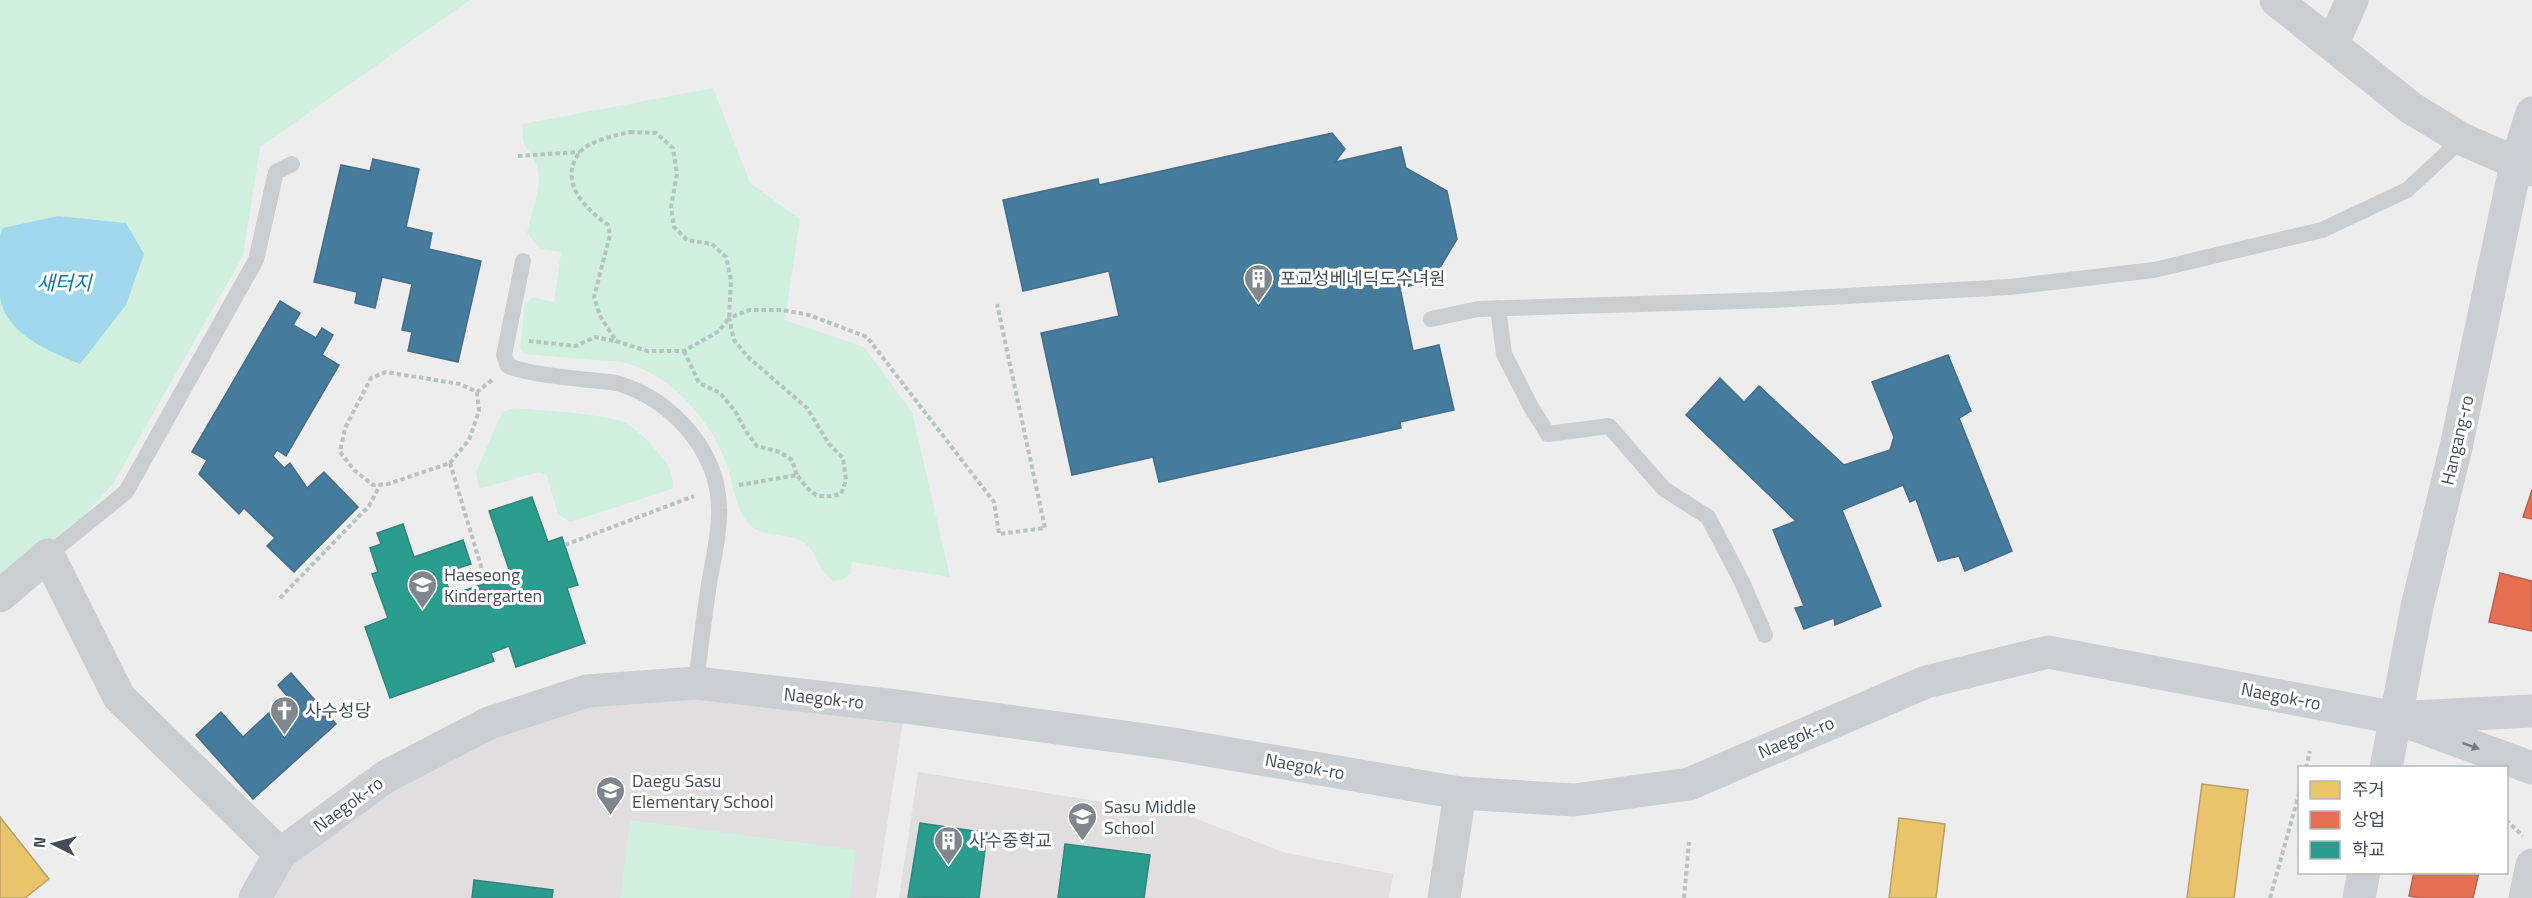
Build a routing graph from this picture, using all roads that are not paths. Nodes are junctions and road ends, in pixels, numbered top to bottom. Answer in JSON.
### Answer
{"nodes":[{"id":1,"x":2276,"y":0,"type":"edge"},
{"id":2,"x":2352,"y":0,"type":"edge"},
{"id":3,"x":2333,"y":43,"type":"junction"},
{"id":4,"x":2532,"y":113,"type":"edge"},
{"id":5,"x":2462,"y":139,"type":"junction"},
{"id":6,"x":292,"y":164,"type":"dead end"},
{"id":7,"x":2524,"y":167,"type":"edge"},
{"id":8,"x":523,"y":261,"type":"dead end"},
{"id":9,"x":1498,"y":308,"type":"junction"},
{"id":10,"x":1431,"y":319,"type":"dead end"},
{"id":11,"x":48,"y":555,"type":"junction"},
{"id":12,"x":0,"y":596,"type":"edge"},
{"id":13,"x":1765,"y":635,"type":"dead end"},
{"id":14,"x":696,"y":683,"type":"junction"},
{"id":15,"x":2532,"y":711,"type":"edge"},
{"id":16,"x":2396,"y":718,"type":"junction"},
{"id":17,"x":2386,"y":766,"type":"edge"},
{"id":18,"x":2532,"y":768,"type":"edge"},
{"id":19,"x":1460,"y":793,"type":"junction"},
{"id":20,"x":2528,"y":851,"type":"edge"},
{"id":21,"x":280,"y":854,"type":"junction"},
{"id":22,"x":2364,"y":874,"type":"edge"},
{"id":23,"x":255,"y":898,"type":"edge"},
{"id":24,"x":1444,"y":898,"type":"edge"},
{"id":25,"x":2359,"y":898,"type":"edge"},
{"id":26,"x":2525,"y":898,"type":"edge"}],
"edges":[{"from":1,"to":3,"type":"street"},
{"from":2,"to":3,"type":"street"},
{"from":3,"to":5,"type":"street"},
{"from":4,"to":7,"type":"main road","name":"Hangang-ro"},
{"from":5,"to":7,"type":"street"},
{"from":5,"to":9,"type":"lane"},
{"from":6,"to":11,"type":"lane"},
{"from":7,"to":16,"type":"main road","name":"Hangang-ro"},
{"from":8,"to":14,"type":"lane"},
{"from":9,"to":10,"type":"lane"},
{"from":9,"to":13,"type":"lane"},
{"from":11,"to":12,"type":"street"},
{"from":11,"to":21,"type":"street"},
{"from":14,"to":19,"type":"main road","name":"Naegok-ro"},
{"from":14,"to":21,"type":"main road","name":"Naegok-ro"},
{"from":15,"to":16,"type":"main road"},
{"from":16,"to":17,"type":"main road","name":"Hangang-ro"},
{"from":16,"to":18,"type":"main road","one_way":true},
{"from":16,"to":19,"type":"main road","name":"Naegok-ro"},
{"from":19,"to":24,"type":"street"},
{"from":20,"to":26,"type":"street"},
{"from":21,"to":23,"type":"main road","name":"Naegok-ro"},
{"from":22,"to":25,"type":"main road"}]}
